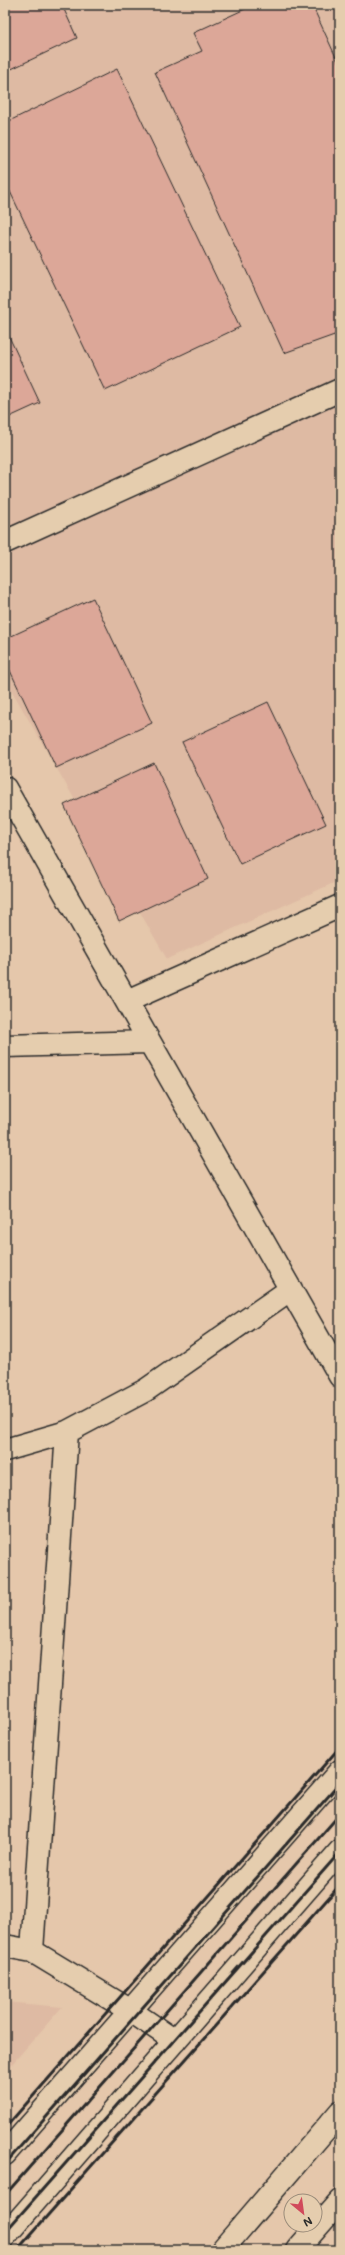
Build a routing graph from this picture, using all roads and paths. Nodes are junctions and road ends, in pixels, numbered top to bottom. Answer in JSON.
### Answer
{"nodes":[{"id":1,"x":340,"y":390,"type":"edge"},
{"id":2,"x":5,"y":542,"type":"edge"},
{"id":3,"x":5,"y":788,"type":"edge"},
{"id":4,"x":340,"y":906,"type":"edge"},
{"id":5,"x":126,"y":1001,"type":"junction"},
{"id":6,"x":150,"y":1042,"type":"junction"},
{"id":7,"x":5,"y":1046,"type":"edge"},
{"id":8,"x":291,"y":1289,"type":"junction"},
{"id":9,"x":338,"y":1369,"type":"edge"},
{"id":10,"x":67,"y":1432,"type":"junction"},
{"id":11,"x":5,"y":1450,"type":"edge"},
{"id":12,"x":340,"y":1771,"type":"edge"},
{"id":13,"x":340,"y":1851,"type":"edge"},
{"id":14,"x":5,"y":1946,"type":"edge"},
{"id":15,"x":32,"y":1951,"type":"junction"},
{"id":16,"x":131,"y":2011,"type":"junction"},
{"id":17,"x":175,"y":2041,"type":"junction"},
{"id":18,"x":340,"y":2112,"type":"edge"},
{"id":19,"x":5,"y":2154,"type":"edge"},
{"id":20,"x":340,"y":2201,"type":"edge"},
{"id":21,"x":5,"y":2236,"type":"edge"},
{"id":22,"x":222,"y":2250,"type":"edge"},
{"id":23,"x":297,"y":2250,"type":"edge"}],
"edges":[{"from":1,"to":2,"type":"main road"},
{"from":3,"to":5,"type":"main road"},
{"from":4,"to":5,"type":"main road"},
{"from":5,"to":6,"type":"main road"},
{"from":6,"to":7,"type":"main road"},
{"from":6,"to":8,"type":"main road"},
{"from":8,"to":9,"type":"main road"},
{"from":8,"to":10,"type":"main road"},
{"from":10,"to":11,"type":"main road"},
{"from":10,"to":15,"type":"main road"},
{"from":12,"to":16,"type":"main road"},
{"from":13,"to":17,"type":"main road"},
{"from":14,"to":15,"type":"main road"},
{"from":15,"to":16,"type":"main road"},
{"from":16,"to":17,"type":"main road"},
{"from":16,"to":19,"type":"main road"},
{"from":17,"to":21,"type":"main road"},
{"from":18,"to":22,"type":"main road"},
{"from":20,"to":23,"type":"main road"}]}
